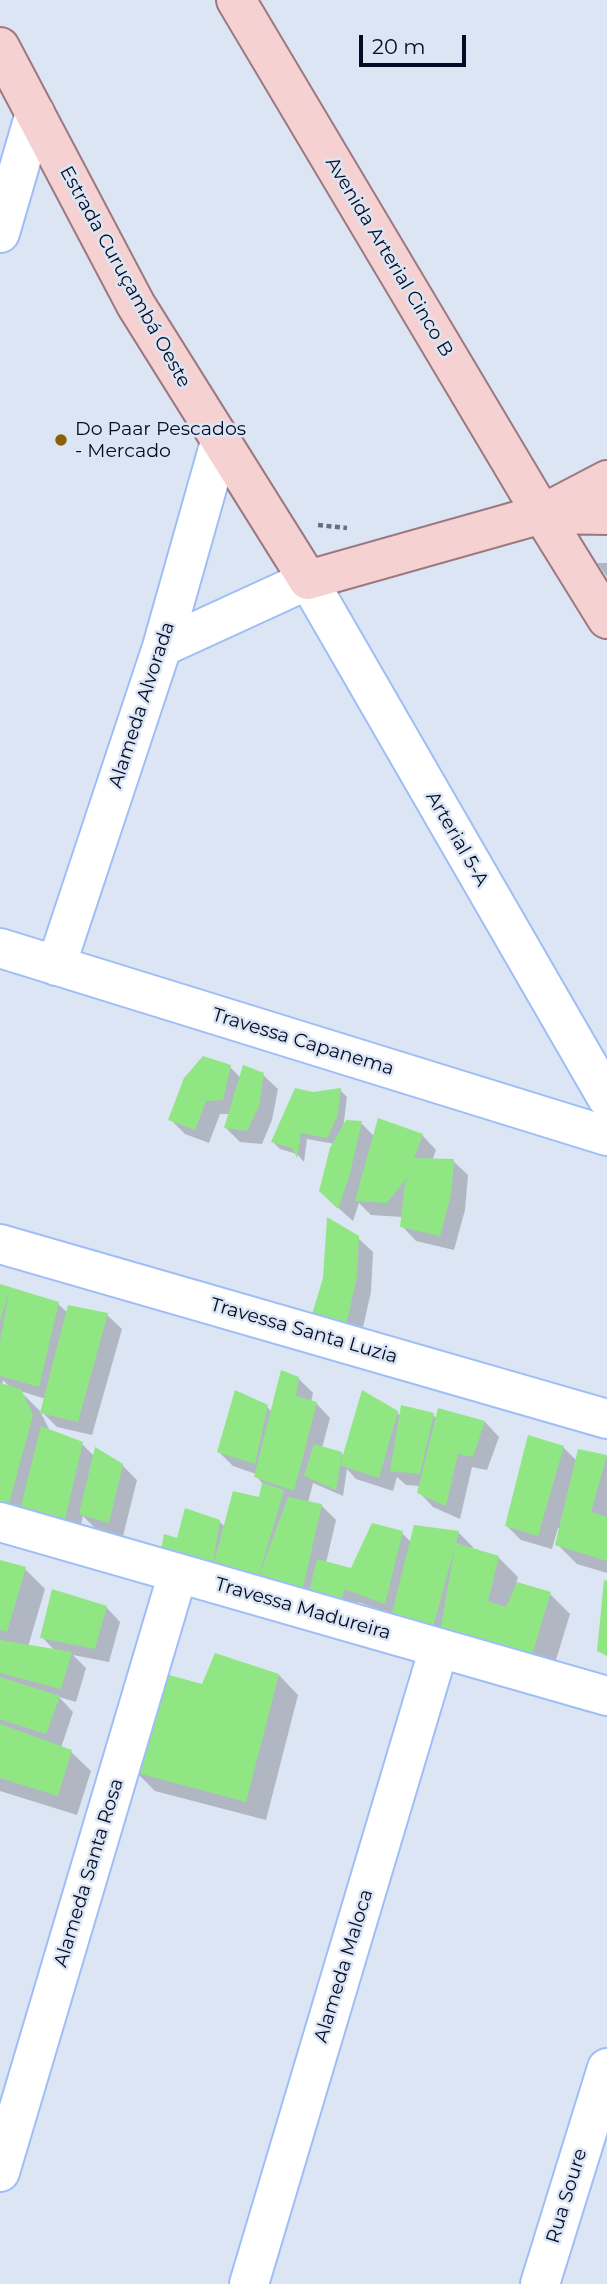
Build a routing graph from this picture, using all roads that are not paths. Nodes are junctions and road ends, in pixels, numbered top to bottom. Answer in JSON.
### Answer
{"nodes":[{"id":1,"x":236,"y":0,"type":"edge"},
{"id":2,"x":0,"y":47,"type":"edge"},
{"id":3,"x":35,"y":113,"type":"junction"},
{"id":4,"x":0,"y":233,"type":"edge"},
{"id":5,"x":220,"y":442,"type":"junction"},
{"id":6,"x":607,"y":480,"type":"edge"},
{"id":7,"x":542,"y":514,"type":"junction"},
{"id":8,"x":607,"y":515,"type":"edge"},
{"id":9,"x":307,"y":580,"type":"junction"},
{"id":10,"x":607,"y":619,"type":"edge"},
{"id":11,"x":162,"y":647,"type":"junction"},
{"id":12,"x":0,"y":948,"type":"edge"},
{"id":13,"x":56,"y":966,"type":"junction"},
{"id":14,"x":607,"y":1098,"type":"edge"},
{"id":15,"x":607,"y":1136,"type":"edge"},
{"id":16,"x":0,"y":1244,"type":"edge"},
{"id":17,"x":607,"y":1419,"type":"edge"},
{"id":18,"x":0,"y":1522,"type":"edge"},
{"id":19,"x":178,"y":1573,"type":"junction"},
{"id":20,"x":439,"y":1648,"type":"junction"},
{"id":21,"x":607,"y":1696,"type":"edge"},
{"id":22,"x":607,"y":2068,"type":"edge"},
{"id":23,"x":0,"y":2172,"type":"edge"},
{"id":24,"x":249,"y":2284,"type":"edge"},
{"id":25,"x":540,"y":2284,"type":"edge"}],
"edges":[{"from":1,"to":7,"type":"main road","name":"Avenida Arterial Cinco B"},
{"from":2,"to":3,"type":"main road","name":"Estrada Curuçambá Oeste"},
{"from":3,"to":4,"type":"street"},
{"from":3,"to":5,"type":"main road","name":"Estrada Curuçambá Oeste"},
{"from":5,"to":9,"type":"main road","name":"Estrada Curuçambá Oeste"},
{"from":5,"to":11,"type":"street","name":"Alameda Alvorada"},
{"from":6,"to":7,"type":"main road"},
{"from":7,"to":8,"type":"main road"},
{"from":7,"to":9,"type":"main road"},
{"from":7,"to":10,"type":"main road","name":"Avenida Arterial Cinco B"},
{"from":9,"to":11,"type":"street"},
{"from":9,"to":14,"type":"street","name":"Arterial 5-A"},
{"from":11,"to":13,"type":"street","name":"Alameda Alvorada"},
{"from":12,"to":13,"type":"street","name":"Travessa Capanema"},
{"from":13,"to":15,"type":"street","name":"Travessa Capanema"},
{"from":16,"to":17,"type":"street","name":"Travessa Santa Luzia"},
{"from":18,"to":19,"type":"street","name":"Travessa Madureira"},
{"from":19,"to":20,"type":"street","name":"Travessa Madureira"},
{"from":19,"to":23,"type":"street","name":"Alameda Santa Rosa"},
{"from":20,"to":21,"type":"street","name":"Travessa Madureira"},
{"from":20,"to":24,"type":"street","name":"Alameda Maloca"},
{"from":22,"to":25,"type":"street","name":"Rua Soure"}]}
